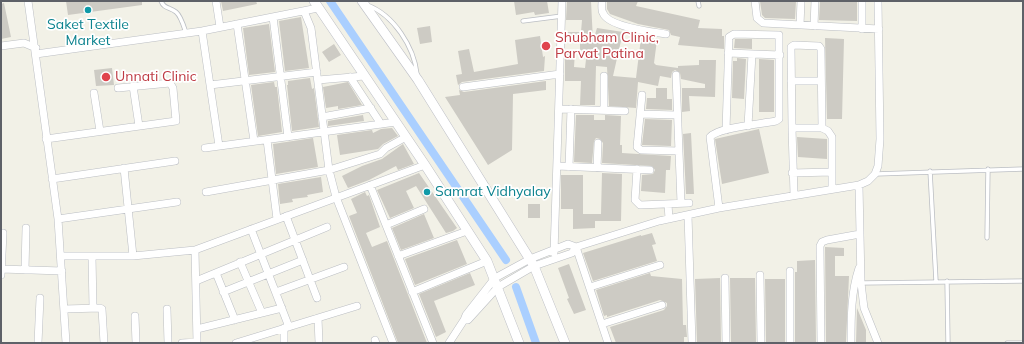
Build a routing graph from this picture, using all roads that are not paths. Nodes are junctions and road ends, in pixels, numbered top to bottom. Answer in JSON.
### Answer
{"nodes":[{"id":1,"x":28,"y":1,"type":"edge"},
{"id":2,"x":161,"y":1,"type":"edge"},
{"id":3,"x":216,"y":1,"type":"edge"},
{"id":4,"x":562,"y":1,"type":"edge"},
{"id":5,"x":602,"y":1,"type":"edge"},
{"id":6,"x":698,"y":1,"type":"edge"},
{"id":7,"x":754,"y":1,"type":"edge"},
{"id":8,"x":802,"y":1,"type":"edge"},
{"id":9,"x":815,"y":1,"type":"edge"},
{"id":10,"x":862,"y":1,"type":"edge"},
{"id":11,"x":878,"y":1,"type":"edge"},
{"id":12,"x":363,"y":3,"type":"edge"},
{"id":13,"x":316,"y":5,"type":"edge"},
{"id":14,"x":699,"y":6,"type":"dead end"},
{"id":15,"x":304,"y":11,"type":"junction"},
{"id":16,"x":562,"y":16,"type":"junction"},
{"id":17,"x":273,"y":17,"type":"junction"},
{"id":18,"x":523,"y":21,"type":"dead end"},
{"id":19,"x":237,"y":24,"type":"junction"},
{"id":20,"x":800,"y":25,"type":"junction"},
{"id":21,"x":814,"y":26,"type":"junction"},
{"id":22,"x":220,"y":27,"type":"junction"},
{"id":23,"x":862,"y":28,"type":"junction"},
{"id":24,"x":879,"y":29,"type":"junction"},
{"id":25,"x":202,"y":30,"type":"junction"},
{"id":26,"x":186,"y":33,"type":"junction"},
{"id":27,"x":666,"y":34,"type":"dead end"},
{"id":28,"x":1,"y":46,"type":"edge"},
{"id":29,"x":36,"y":51,"type":"junction"},
{"id":30,"x":728,"y":54,"type":"junction"},
{"id":31,"x":752,"y":54,"type":"junction"},
{"id":32,"x":780,"y":55,"type":"junction"},
{"id":33,"x":317,"y":72,"type":"junction"},
{"id":34,"x":560,"y":74,"type":"junction"},
{"id":35,"x":676,"y":75,"type":"dead end"},
{"id":36,"x":281,"y":76,"type":"junction"},
{"id":37,"x":364,"y":76,"type":"junction"},
{"id":38,"x":604,"y":76,"type":"dead end"},
{"id":39,"x":350,"y":77,"type":"junction"},
{"id":40,"x":318,"y":80,"type":"junction"},
{"id":41,"x":418,"y":80,"type":"junction"},
{"id":42,"x":245,"y":81,"type":"junction"},
{"id":43,"x":791,"y":81,"type":"junction"},
{"id":44,"x":821,"y":82,"type":"junction"},
{"id":45,"x":210,"y":85,"type":"junction"},
{"id":46,"x":133,"y":86,"type":"junction"},
{"id":47,"x":463,"y":87,"type":"dead end"},
{"id":48,"x":118,"y":88,"type":"dead end"},
{"id":49,"x":94,"y":93,"type":"dead end"},
{"id":50,"x":642,"y":95,"type":"dead end"},
{"id":51,"x":370,"y":108,"type":"junction"},
{"id":52,"x":559,"y":109,"type":"junction"},
{"id":53,"x":570,"y":109,"type":"junction"},
{"id":54,"x":604,"y":110,"type":"junction"},
{"id":55,"x":625,"y":111,"type":"dead end"},
{"id":56,"x":640,"y":114,"type":"junction"},
{"id":57,"x":677,"y":115,"type":"junction"},
{"id":58,"x":322,"y":117,"type":"junction"},
{"id":59,"x":396,"y":122,"type":"junction"},
{"id":60,"x":381,"y":124,"type":"junction"},
{"id":61,"x":140,"y":126,"type":"junction"},
{"id":62,"x":748,"y":126,"type":"junction"},
{"id":63,"x":792,"y":128,"type":"junction"},
{"id":64,"x":822,"y":128,"type":"junction"},
{"id":65,"x":726,"y":130,"type":"junction"},
{"id":66,"x":100,"y":131,"type":"junction"},
{"id":67,"x":324,"y":132,"type":"junction"},
{"id":68,"x":288,"y":137,"type":"junction"},
{"id":69,"x":406,"y":137,"type":"junction"},
{"id":70,"x":46,"y":139,"type":"junction"},
{"id":71,"x":267,"y":140,"type":"junction"},
{"id":72,"x":254,"y":141,"type":"junction"},
{"id":73,"x":598,"y":144,"type":"dead end"},
{"id":74,"x":219,"y":146,"type":"junction"},
{"id":75,"x":205,"y":148,"type":"dead end"},
{"id":76,"x":679,"y":151,"type":"junction"},
{"id":77,"x":175,"y":161,"type":"dead end"},
{"id":78,"x":425,"y":165,"type":"junction"},
{"id":79,"x":557,"y":166,"type":"junction"},
{"id":80,"x":569,"y":167,"type":"junction"},
{"id":81,"x":124,"y":168,"type":"junction"},
{"id":82,"x":597,"y":168,"type":"junction"},
{"id":83,"x":988,"y":169,"type":"junction"},
{"id":84,"x":1023,"y":169,"type":"edge"},
{"id":85,"x":329,"y":170,"type":"junction"},
{"id":86,"x":638,"y":170,"type":"junction"},
{"id":87,"x":650,"y":170,"type":"dead end"},
{"id":88,"x":930,"y":171,"type":"junction"},
{"id":89,"x":832,"y":172,"type":"junction"},
{"id":90,"x":792,"y":173,"type":"junction"},
{"id":91,"x":875,"y":174,"type":"junction"},
{"id":92,"x":52,"y":179,"type":"junction"},
{"id":93,"x":272,"y":181,"type":"junction"},
{"id":94,"x":370,"y":185,"type":"junction"},
{"id":95,"x":859,"y":185,"type":"junction"},
{"id":96,"x":832,"y":189,"type":"junction"},
{"id":97,"x":206,"y":192,"type":"dead end"},
{"id":98,"x":794,"y":195,"type":"junction"},
{"id":99,"x":336,"y":197,"type":"junction"},
{"id":100,"x":177,"y":202,"type":"dead end"},
{"id":101,"x":681,"y":203,"type":"junction"},
{"id":102,"x":689,"y":203,"type":"dead end"},
{"id":103,"x":668,"y":204,"type":"junction"},
{"id":104,"x":719,"y":208,"type":"junction"},
{"id":105,"x":129,"y":209,"type":"junction"},
{"id":106,"x":424,"y":210,"type":"dead end"},
{"id":107,"x":688,"y":215,"type":"junction"},
{"id":108,"x":286,"y":216,"type":"junction"},
{"id":109,"x":58,"y":219,"type":"junction"},
{"id":110,"x":278,"y":219,"type":"junction"},
{"id":111,"x":669,"y":219,"type":"junction"},
{"id":112,"x":386,"y":225,"type":"junction"},
{"id":113,"x":327,"y":227,"type":"dead end"},
{"id":114,"x":26,"y":228,"type":"dead end"},
{"id":115,"x":251,"y":229,"type":"junction"},
{"id":116,"x":467,"y":231,"type":"junction"},
{"id":117,"x":3,"y":233,"type":"dead end"},
{"id":118,"x":860,"y":234,"type":"junction"},
{"id":119,"x":987,"y":238,"type":"dead end"},
{"id":120,"x":295,"y":240,"type":"junction"},
{"id":121,"x":576,"y":247,"type":"junction"},
{"id":122,"x":554,"y":249,"type":"junction"},
{"id":123,"x":195,"y":250,"type":"junction"},
{"id":124,"x":261,"y":253,"type":"junction"},
{"id":125,"x":61,"y":256,"type":"junction"},
{"id":126,"x":92,"y":256,"type":"junction"},
{"id":127,"x":133,"y":256,"type":"junction"},
{"id":128,"x":398,"y":256,"type":"junction"},
{"id":129,"x":553,"y":259,"type":"junction"},
{"id":130,"x":303,"y":260,"type":"junction"},
{"id":131,"x":487,"y":261,"type":"junction"},
{"id":132,"x":240,"y":262,"type":"junction"},
{"id":133,"x":532,"y":262,"type":"junction"},
{"id":134,"x":861,"y":262,"type":"junction"},
{"id":135,"x":660,"y":265,"type":"dead end"},
{"id":136,"x":344,"y":267,"type":"dead end"},
{"id":137,"x":1,"y":269,"type":"edge"},
{"id":138,"x":25,"y":270,"type":"junction"},
{"id":139,"x":62,"y":271,"type":"junction"},
{"id":140,"x":790,"y":271,"type":"dead end"},
{"id":141,"x":216,"y":272,"type":"junction"},
{"id":142,"x":269,"y":274,"type":"junction"},
{"id":143,"x":1,"y":275,"type":"edge"},
{"id":144,"x":760,"y":275,"type":"dead end"},
{"id":145,"x":725,"y":278,"type":"dead end"},
{"id":146,"x":310,"y":280,"type":"junction"},
{"id":147,"x":196,"y":281,"type":"junction"},
{"id":148,"x":936,"y":281,"type":"junction"},
{"id":149,"x":947,"y":281,"type":"junction"},
{"id":150,"x":248,"y":282,"type":"junction"},
{"id":151,"x":1023,"y":282,"type":"edge"},
{"id":152,"x":496,"y":283,"type":"junction"},
{"id":153,"x":861,"y":283,"type":"junction"},
{"id":154,"x":590,"y":288,"type":"junction"},
{"id":155,"x":223,"y":292,"type":"junction"},
{"id":156,"x":276,"y":292,"type":"junction"},
{"id":157,"x":412,"y":292,"type":"junction"},
{"id":158,"x":40,"y":298,"type":"dead end"},
{"id":159,"x":317,"y":298,"type":"dead end"},
{"id":160,"x":662,"y":305,"type":"dead end"},
{"id":161,"x":357,"y":306,"type":"dead end"},
{"id":162,"x":93,"y":308,"type":"junction"},
{"id":163,"x":282,"y":308,"type":"junction"},
{"id":164,"x":64,"y":309,"type":"junction"},
{"id":165,"x":167,"y":309,"type":"dead end"},
{"id":166,"x":262,"y":313,"type":"junction"},
{"id":167,"x":135,"y":316,"type":"dead end"},
{"id":168,"x":318,"y":318,"type":"junction"},
{"id":169,"x":234,"y":320,"type":"junction"},
{"id":170,"x":602,"y":324,"type":"junction"},
{"id":171,"x":286,"y":328,"type":"junction"},
{"id":172,"x":197,"y":329,"type":"junction"},
{"id":173,"x":259,"y":339,"type":"edge"},
{"id":174,"x":38,"y":343,"type":"edge"},
{"id":175,"x":66,"y":343,"type":"edge"},
{"id":176,"x":104,"y":343,"type":"edge"},
{"id":177,"x":136,"y":343,"type":"edge"},
{"id":178,"x":168,"y":343,"type":"edge"},
{"id":179,"x":182,"y":343,"type":"edge"},
{"id":180,"x":197,"y":343,"type":"edge"},
{"id":181,"x":236,"y":343,"type":"edge"},
{"id":182,"x":284,"y":343,"type":"edge"},
{"id":183,"x":319,"y":343,"type":"edge"},
{"id":184,"x":393,"y":343,"type":"edge"},
{"id":185,"x":433,"y":343,"type":"edge"},
{"id":186,"x":449,"y":343,"type":"edge"},
{"id":187,"x":519,"y":343,"type":"edge"},
{"id":188,"x":565,"y":343,"type":"edge"},
{"id":189,"x":608,"y":343,"type":"edge"},
{"id":190,"x":692,"y":343,"type":"edge"},
{"id":191,"x":726,"y":343,"type":"edge"},
{"id":192,"x":761,"y":343,"type":"edge"},
{"id":193,"x":790,"y":343,"type":"edge"},
{"id":194,"x":821,"y":343,"type":"edge"},
{"id":195,"x":852,"y":343,"type":"edge"},
{"id":196,"x":878,"y":343,"type":"edge"},
{"id":197,"x":948,"y":343,"type":"edge"},
{"id":198,"x":1007,"y":343,"type":"edge"},
{"id":199,"x":1023,"y":343,"type":"edge"}],
"edges":[{"from":1,"to":29,"type":"street"},
{"from":2,"to":26,"type":"lane"},
{"from":3,"to":22,"type":"street"},
{"from":4,"to":16,"type":"street"},
{"from":5,"to":27,"type":"street"},
{"from":6,"to":14,"type":"lane"},
{"from":7,"to":20,"type":"street"},
{"from":8,"to":20,"type":"street"},
{"from":9,"to":21,"type":"street"},
{"from":10,"to":23,"type":"street"},
{"from":11,"to":24,"type":"street"},
{"from":12,"to":41,"type":"main road"},
{"from":12,"to":41,"type":"lane"},
{"from":13,"to":15,"type":"street"},
{"from":13,"to":37,"type":"main road"},
{"from":15,"to":17,"type":"street"},
{"from":15,"to":33,"type":"street"},
{"from":16,"to":18,"type":"lane"},
{"from":16,"to":34,"type":"street"},
{"from":17,"to":19,"type":"street"},
{"from":17,"to":36,"type":"street"},
{"from":19,"to":22,"type":"street"},
{"from":19,"to":42,"type":"street"},
{"from":20,"to":21,"type":"street"},
{"from":21,"to":23,"type":"street"},
{"from":22,"to":25,"type":"street"},
{"from":23,"to":24,"type":"street"},
{"from":24,"to":91,"type":"street"},
{"from":25,"to":26,"type":"street"},
{"from":25,"to":45,"type":"street"},
{"from":26,"to":29,"type":"street"},
{"from":28,"to":29,"type":"street"},
{"from":29,"to":70,"type":"street"},
{"from":30,"to":31,"type":"street"},
{"from":30,"to":32,"type":"street"},
{"from":30,"to":65,"type":"street"},
{"from":31,"to":32,"type":"street"},
{"from":31,"to":62,"type":"street"},
{"from":32,"to":62,"type":"street"},
{"from":33,"to":36,"type":"street"},
{"from":33,"to":40,"type":"street"},
{"from":34,"to":47,"type":"street"},
{"from":34,"to":52,"type":"street"},
{"from":35,"to":57,"type":"street"},
{"from":36,"to":42,"type":"street"},
{"from":36,"to":68,"type":"street"},
{"from":37,"to":39,"type":"street"},
{"from":37,"to":59,"type":"main road"},
{"from":38,"to":54,"type":"street"},
{"from":39,"to":40,"type":"street"},
{"from":39,"to":51,"type":"street"},
{"from":40,"to":58,"type":"street"},
{"from":41,"to":133,"type":"main road"},
{"from":42,"to":45,"type":"street"},
{"from":42,"to":72,"type":"street"},
{"from":43,"to":44,"type":"street"},
{"from":43,"to":44,"type":"street"},
{"from":43,"to":63,"type":"street"},
{"from":44,"to":64,"type":"street"},
{"from":45,"to":74,"type":"street"},
{"from":46,"to":48,"type":"street"},
{"from":46,"to":61,"type":"street"},
{"from":46,"to":61,"type":"street"},
{"from":49,"to":66,"type":"street"},
{"from":50,"to":56,"type":"street"},
{"from":51,"to":58,"type":"street"},
{"from":51,"to":60,"type":"street"},
{"from":52,"to":53,"type":"street"},
{"from":52,"to":79,"type":"street"},
{"from":53,"to":54,"type":"street"},
{"from":53,"to":80,"type":"street"},
{"from":54,"to":55,"type":"street"},
{"from":56,"to":57,"type":"street"},
{"from":56,"to":76,"type":"street"},
{"from":57,"to":76,"type":"street"},
{"from":58,"to":67,"type":"street"},
{"from":59,"to":60,"type":"street"},
{"from":59,"to":69,"type":"main road"},
{"from":60,"to":67,"type":"street"},
{"from":61,"to":66,"type":"street"},
{"from":62,"to":65,"type":"street"},
{"from":63,"to":64,"type":"street"},
{"from":63,"to":90,"type":"street"},
{"from":64,"to":89,"type":"street"},
{"from":65,"to":104,"type":"street"},
{"from":66,"to":70,"type":"street"},
{"from":67,"to":68,"type":"street"},
{"from":67,"to":85,"type":"street"},
{"from":68,"to":71,"type":"street"},
{"from":69,"to":78,"type":"main road"},
{"from":69,"to":85,"type":"street"},
{"from":70,"to":92,"type":"street"},
{"from":71,"to":72,"type":"street"},
{"from":71,"to":93,"type":"street"},
{"from":72,"to":74,"type":"street"},
{"from":73,"to":82,"type":"street"},
{"from":74,"to":75,"type":"street"},
{"from":76,"to":101,"type":"street"},
{"from":77,"to":81,"type":"street"},
{"from":78,"to":94,"type":"street"},
{"from":78,"to":116,"type":"main road"},
{"from":79,"to":80,"type":"street"},
{"from":79,"to":122,"type":"street"},
{"from":80,"to":82,"type":"street"},
{"from":81,"to":92,"type":"street"},
{"from":81,"to":105,"type":"street"},
{"from":82,"to":86,"type":"street"},
{"from":83,"to":84,"type":"lane"},
{"from":83,"to":88,"type":"lane"},
{"from":83,"to":119,"type":"lane"},
{"from":85,"to":93,"type":"street"},
{"from":85,"to":99,"type":"street"},
{"from":86,"to":87,"type":"street"},
{"from":86,"to":103,"type":"street"},
{"from":88,"to":91,"type":"lane"},
{"from":88,"to":148,"type":"lane"},
{"from":89,"to":90,"type":"street"},
{"from":89,"to":96,"type":"street"},
{"from":90,"to":98,"type":"street"},
{"from":91,"to":95,"type":"street"},
{"from":92,"to":109,"type":"street"},
{"from":93,"to":97,"type":"street"},
{"from":93,"to":110,"type":"street"},
{"from":94,"to":99,"type":"street"},
{"from":94,"to":112,"type":"street"},
{"from":95,"to":96,"type":"street"},
{"from":95,"to":118,"type":"street"},
{"from":96,"to":98,"type":"street"},
{"from":98,"to":104,"type":"street"},
{"from":99,"to":108,"type":"street"},
{"from":99,"to":184,"type":"street"},
{"from":100,"to":105,"type":"street"},
{"from":101,"to":102,"type":"street"},
{"from":101,"to":103,"type":"street"},
{"from":103,"to":111,"type":"street"},
{"from":104,"to":107,"type":"street"},
{"from":105,"to":109,"type":"street"},
{"from":105,"to":127,"type":"street"},
{"from":106,"to":112,"type":"street"},
{"from":107,"to":111,"type":"street"},
{"from":107,"to":190,"type":"street"},
{"from":108,"to":110,"type":"street"},
{"from":108,"to":120,"type":"street"},
{"from":109,"to":125,"type":"street"},
{"from":110,"to":115,"type":"street"},
{"from":111,"to":121,"type":"street"},
{"from":112,"to":128,"type":"street"},
{"from":113,"to":120,"type":"street"},
{"from":114,"to":138,"type":"street"},
{"from":115,"to":123,"type":"street"},
{"from":115,"to":124,"type":"street"},
{"from":116,"to":128,"type":"street"},
{"from":116,"to":131,"type":"main road"},
{"from":117,"to":137,"type":"street"},
{"from":118,"to":134,"type":"street"},
{"from":118,"to":194,"type":"street"},
{"from":120,"to":124,"type":"street"},
{"from":120,"to":130,"type":"street"},
{"from":121,"to":122,"type":"street"},
{"from":121,"to":129,"type":"street"},
{"from":121,"to":154,"type":"street"},
{"from":122,"to":129,"type":"street"},
{"from":122,"to":133,"type":"street"},
{"from":123,"to":127,"type":"street"},
{"from":123,"to":147,"type":"street"},
{"from":124,"to":132,"type":"street"},
{"from":124,"to":142,"type":"street"},
{"from":125,"to":126,"type":"street"},
{"from":125,"to":139,"type":"street"},
{"from":126,"to":127,"type":"street"},
{"from":126,"to":162,"type":"street"},
{"from":128,"to":157,"type":"street"},
{"from":129,"to":133,"type":"street"},
{"from":130,"to":142,"type":"street"},
{"from":130,"to":146,"type":"street"},
{"from":131,"to":152,"type":"main road"},
{"from":131,"to":157,"type":"street"},
{"from":132,"to":141,"type":"street"},
{"from":132,"to":150,"type":"street"},
{"from":133,"to":152,"type":"street"},
{"from":133,"to":188,"type":"main road"},
{"from":134,"to":153,"type":"street"},
{"from":134,"to":195,"type":"street"},
{"from":135,"to":154,"type":"street"},
{"from":136,"to":146,"type":"street"},
{"from":137,"to":138,"type":"street"},
{"from":137,"to":143,"type":"street"},
{"from":138,"to":139,"type":"street"},
{"from":139,"to":164,"type":"street"},
{"from":140,"to":193,"type":"street"},
{"from":141,"to":147,"type":"street"},
{"from":141,"to":155,"type":"street"},
{"from":142,"to":150,"type":"street"},
{"from":142,"to":156,"type":"street"},
{"from":144,"to":192,"type":"street"},
{"from":145,"to":191,"type":"street"},
{"from":146,"to":156,"type":"street"},
{"from":146,"to":159,"type":"street"},
{"from":147,"to":172,"type":"street"},
{"from":148,"to":149,"type":"lane"},
{"from":148,"to":153,"type":"lane"},
{"from":149,"to":151,"type":"lane"},
{"from":149,"to":197,"type":"lane"},
{"from":150,"to":155,"type":"street"},
{"from":150,"to":166,"type":"street"},
{"from":152,"to":186,"type":"street"},
{"from":152,"to":187,"type":"main road"},
{"from":153,"to":196,"type":"street"},
{"from":154,"to":170,"type":"street"},
{"from":155,"to":169,"type":"street"},
{"from":156,"to":163,"type":"street"},
{"from":157,"to":185,"type":"street"},
{"from":158,"to":174,"type":"street"},
{"from":160,"to":170,"type":"street"},
{"from":161,"to":168,"type":"street"},
{"from":162,"to":164,"type":"street"},
{"from":162,"to":176,"type":"street"},
{"from":163,"to":166,"type":"street"},
{"from":163,"to":171,"type":"street"},
{"from":164,"to":175,"type":"street"},
{"from":165,"to":178,"type":"street"},
{"from":166,"to":169,"type":"street"},
{"from":167,"to":177,"type":"street"},
{"from":168,"to":171,"type":"street"},
{"from":168,"to":183,"type":"street"},
{"from":169,"to":172,"type":"street"},
{"from":170,"to":189,"type":"street"},
{"from":171,"to":173,"type":"street"},
{"from":171,"to":182,"type":"street"},
{"from":172,"to":180,"type":"street"},
{"from":173,"to":181,"type":"street"},
{"from":179,"to":180,"type":"street"},
{"from":198,"to":199,"type":"lane"}]}
